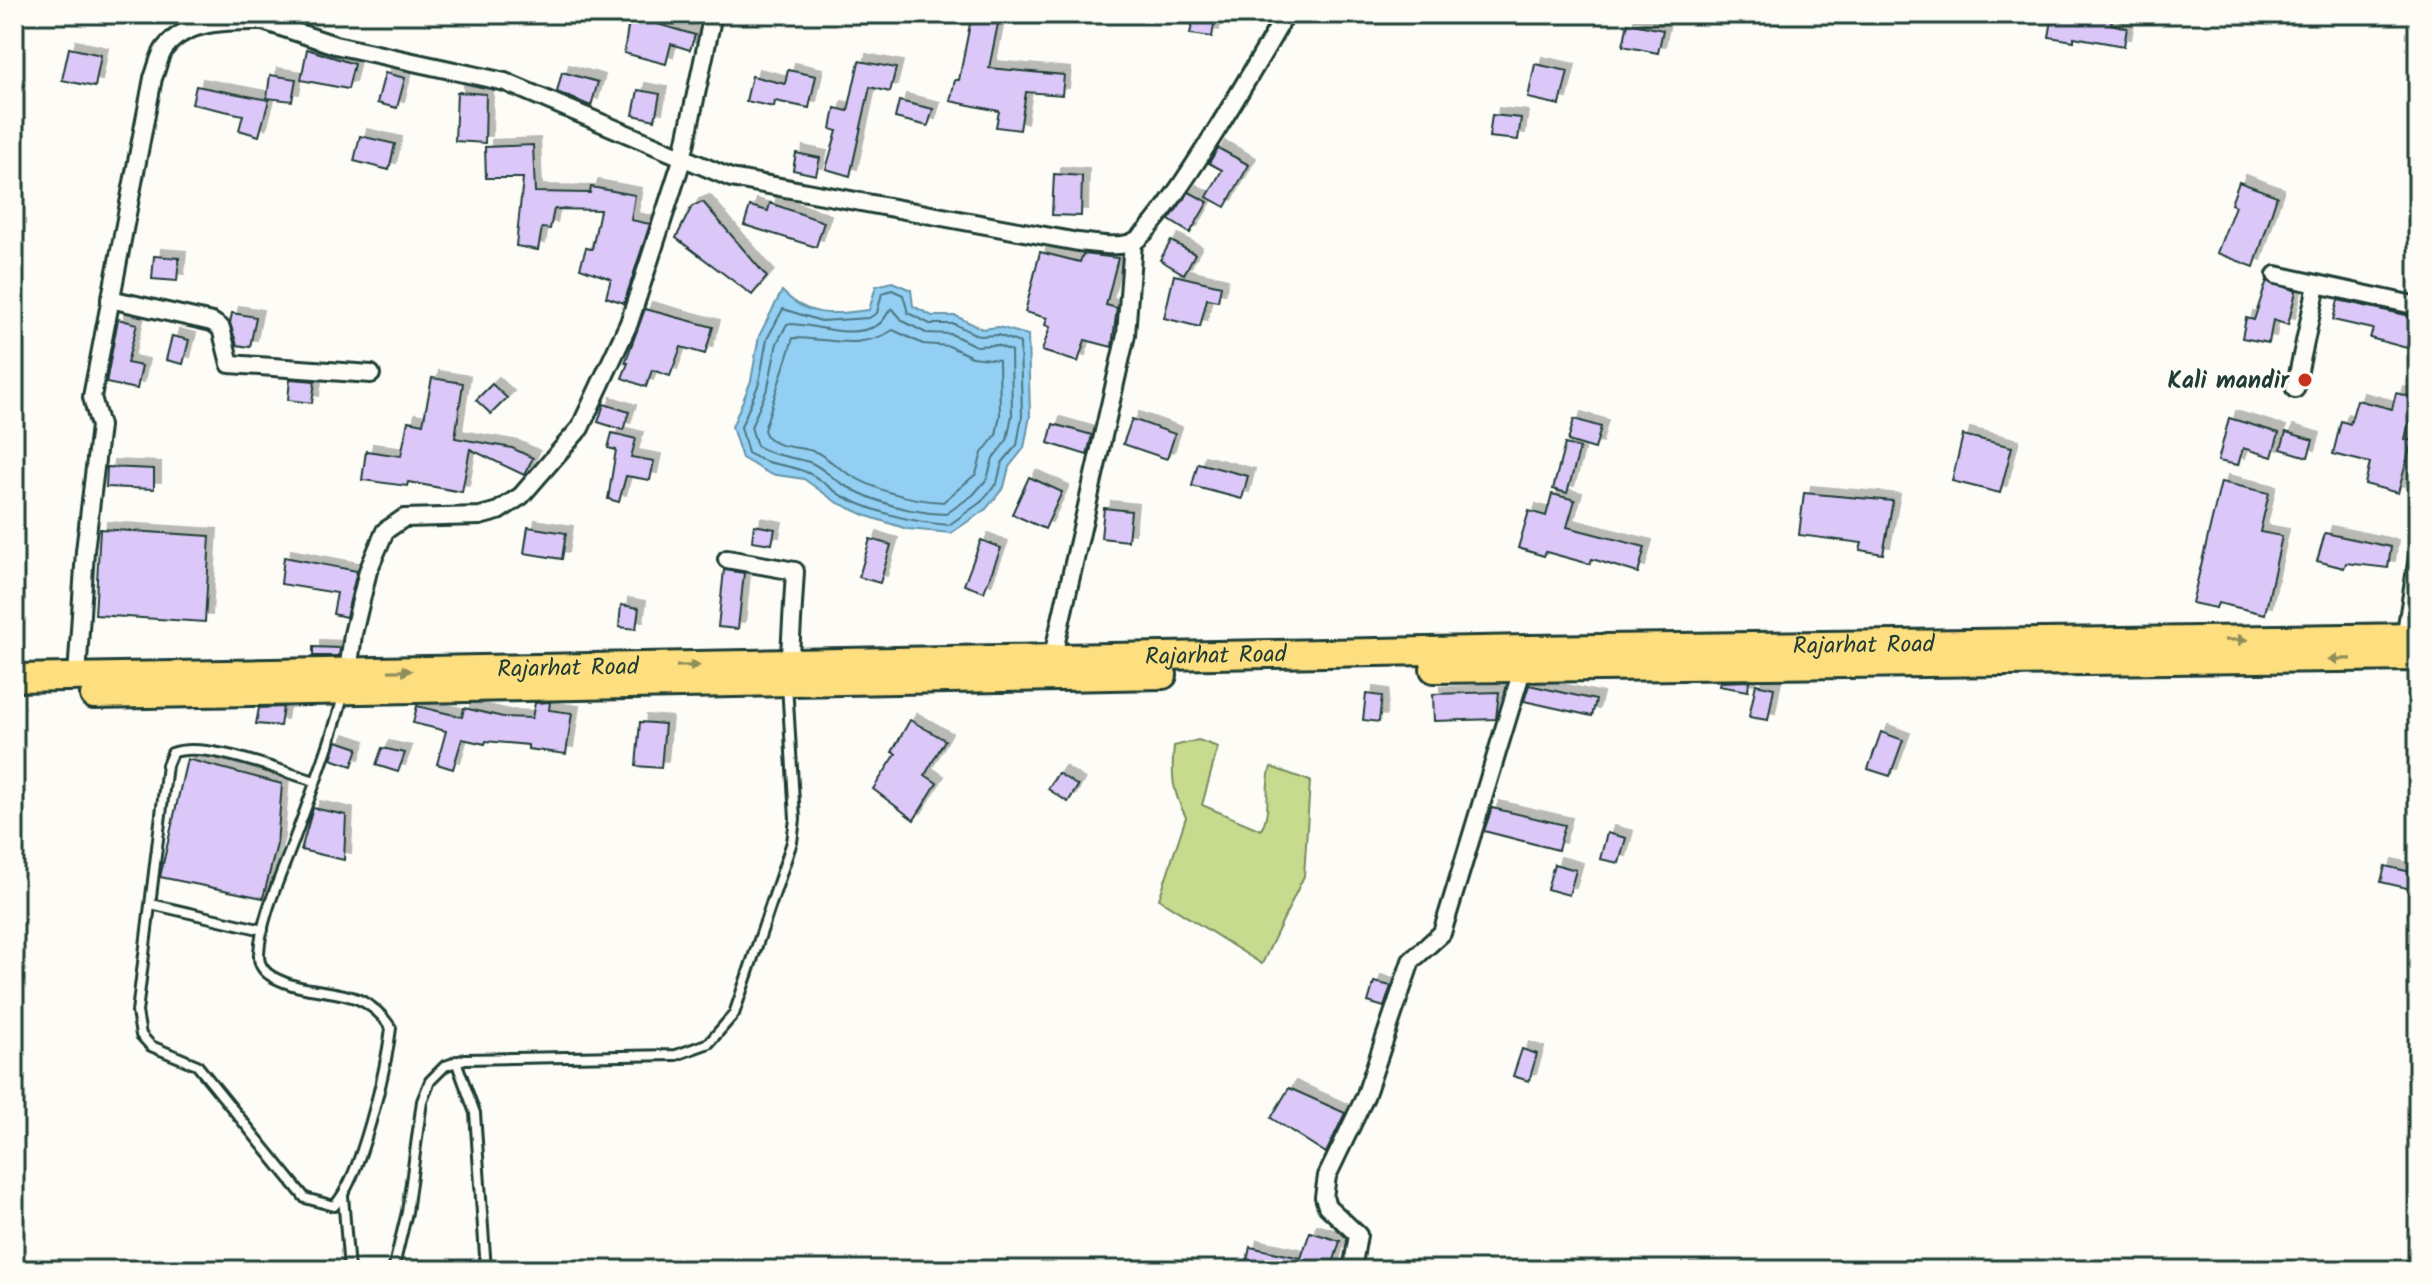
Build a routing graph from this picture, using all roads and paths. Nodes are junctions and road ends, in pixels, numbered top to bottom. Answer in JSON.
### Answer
{"nodes":[{"id":1,"x":713,"y":14,"type":"edge"},
{"id":2,"x":1286,"y":14,"type":"edge"},
{"id":3,"x":262,"y":18,"type":"edge"},
{"id":4,"x":682,"y":160,"type":"junction"},
{"id":5,"x":1133,"y":242,"type":"junction"},
{"id":6,"x":2276,"y":275,"type":"dead end"},
{"id":7,"x":2317,"y":285,"type":"junction"},
{"id":8,"x":110,"y":299,"type":"junction"},
{"id":9,"x":2418,"y":306,"type":"edge"},
{"id":10,"x":371,"y":374,"type":"dead end"},
{"id":11,"x":2295,"y":389,"type":"dead end"},
{"id":12,"x":2418,"y":557,"type":"edge"},
{"id":13,"x":727,"y":559,"type":"dead end"},
{"id":14,"x":2415,"y":641,"type":"edge"},
{"id":15,"x":1523,"y":667,"type":"junction"},
{"id":16,"x":1049,"y":668,"type":"junction"},
{"id":17,"x":789,"y":674,"type":"junction"},
{"id":18,"x":77,"y":677,"type":"junction"},
{"id":19,"x":14,"y":678,"type":"edge"},
{"id":20,"x":347,"y":682,"type":"junction"},
{"id":21,"x":14,"y":696,"type":"edge"},
{"id":22,"x":315,"y":781,"type":"junction"},
{"id":23,"x":151,"y":904,"type":"junction"},
{"id":24,"x":263,"y":930,"type":"junction"},
{"id":25,"x":456,"y":1061,"type":"junction"},
{"id":26,"x":343,"y":1196,"type":"junction"},
{"id":27,"x":349,"y":1270,"type":"edge"},
{"id":28,"x":393,"y":1270,"type":"edge"},
{"id":29,"x":486,"y":1270,"type":"edge"},
{"id":30,"x":1352,"y":1270,"type":"edge"}],
"edges":[{"from":1,"to":4,"type":"street"},
{"from":2,"to":5,"type":"street"},
{"from":3,"to":4,"type":"street"},
{"from":3,"to":8,"type":"street"},
{"from":4,"to":5,"type":"street"},
{"from":4,"to":20,"type":"street"},
{"from":5,"to":16,"type":"street"},
{"from":6,"to":7,"type":"street"},
{"from":7,"to":9,"type":"street"},
{"from":7,"to":11,"type":"street"},
{"from":8,"to":10,"type":"street"},
{"from":8,"to":18,"type":"street"},
{"from":12,"to":14,"type":"street"},
{"from":13,"to":17,"type":"street"},
{"from":14,"to":15,"type":"main road","name":"Rajarhat Road","one_way":true},
{"from":16,"to":14,"type":"main road","name":"Rajarhat Road","one_way":true},
{"from":15,"to":16,"type":"main road","name":"Rajarhat Road"},
{"from":15,"to":30,"type":"street"},
{"from":16,"to":17,"type":"main road","name":"Rajarhat Road"},
{"from":17,"to":20,"type":"main road","name":"Rajarhat Road"},
{"from":17,"to":25,"type":"lane"},
{"from":18,"to":19,"type":"main road","name":"Rajarhat Road"},
{"from":18,"to":20,"type":"main road","name":"Rajarhat Road"},
{"from":20,"to":21,"type":"main road","name":"Rajarhat Road"},
{"from":20,"to":22,"type":"lane"},
{"from":22,"to":23,"type":"lane"},
{"from":22,"to":24,"type":"lane"},
{"from":23,"to":24,"type":"lane"},
{"from":23,"to":26,"type":"lane"},
{"from":24,"to":26,"type":"lane"},
{"from":25,"to":28,"type":"lane"},
{"from":25,"to":29,"type":"lane"},
{"from":26,"to":27,"type":"lane"}]}
